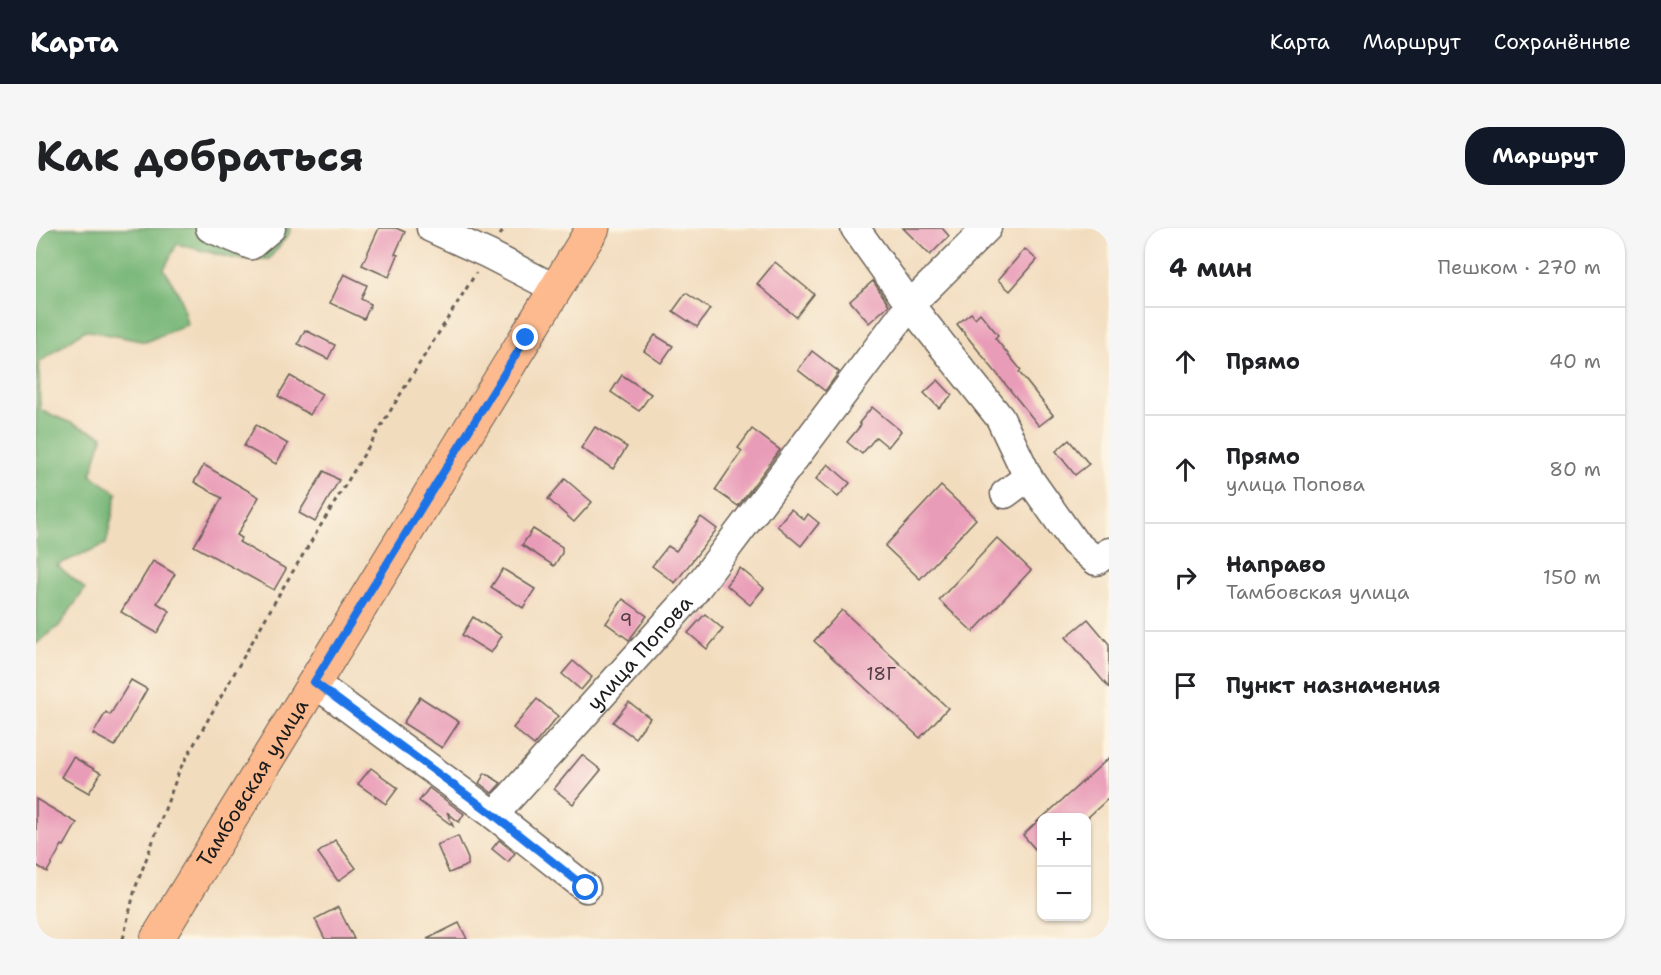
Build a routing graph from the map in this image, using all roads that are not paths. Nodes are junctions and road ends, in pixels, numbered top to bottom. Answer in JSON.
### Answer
{"nodes":[{"id":1,"x":210,"y":228,"type":"edge"},
{"id":2,"x":271,"y":228,"type":"edge"},
{"id":3,"x":431,"y":228,"type":"edge"},
{"id":4,"x":593,"y":228,"type":"edge"},
{"id":5,"x":855,"y":228,"type":"edge"},
{"id":6,"x":987,"y":228,"type":"edge"},
{"id":7,"x":556,"y":289,"type":"junction"},
{"id":8,"x":910,"y":305,"type":"junction"},
{"id":9,"x":1028,"y":477,"type":"junction"},
{"id":10,"x":1005,"y":494,"type":"dead end"},
{"id":11,"x":1102,"y":556,"type":"edge"},
{"id":12,"x":314,"y":682,"type":"junction"},
{"id":13,"x":494,"y":815,"type":"junction"},
{"id":14,"x":586,"y":888,"type":"dead end"},
{"id":15,"x":157,"y":939,"type":"edge"}],
"edges":[{"from":1,"to":2,"type":"street"},
{"from":3,"to":7,"type":"street"},
{"from":4,"to":7,"type":"main road","name":"Тамбовская улица"},
{"from":5,"to":8,"type":"street"},
{"from":6,"to":8,"type":"street","name":"улица Попова"},
{"from":7,"to":12,"type":"main road","name":"Тамбовская улица"},
{"from":8,"to":9,"type":"street"},
{"from":8,"to":13,"type":"street","name":"улица Попова"},
{"from":9,"to":10,"type":"street"},
{"from":9,"to":11,"type":"street"},
{"from":12,"to":13,"type":"street"},
{"from":12,"to":15,"type":"main road","name":"Тамбовская улица"},
{"from":13,"to":14,"type":"street"}]}
